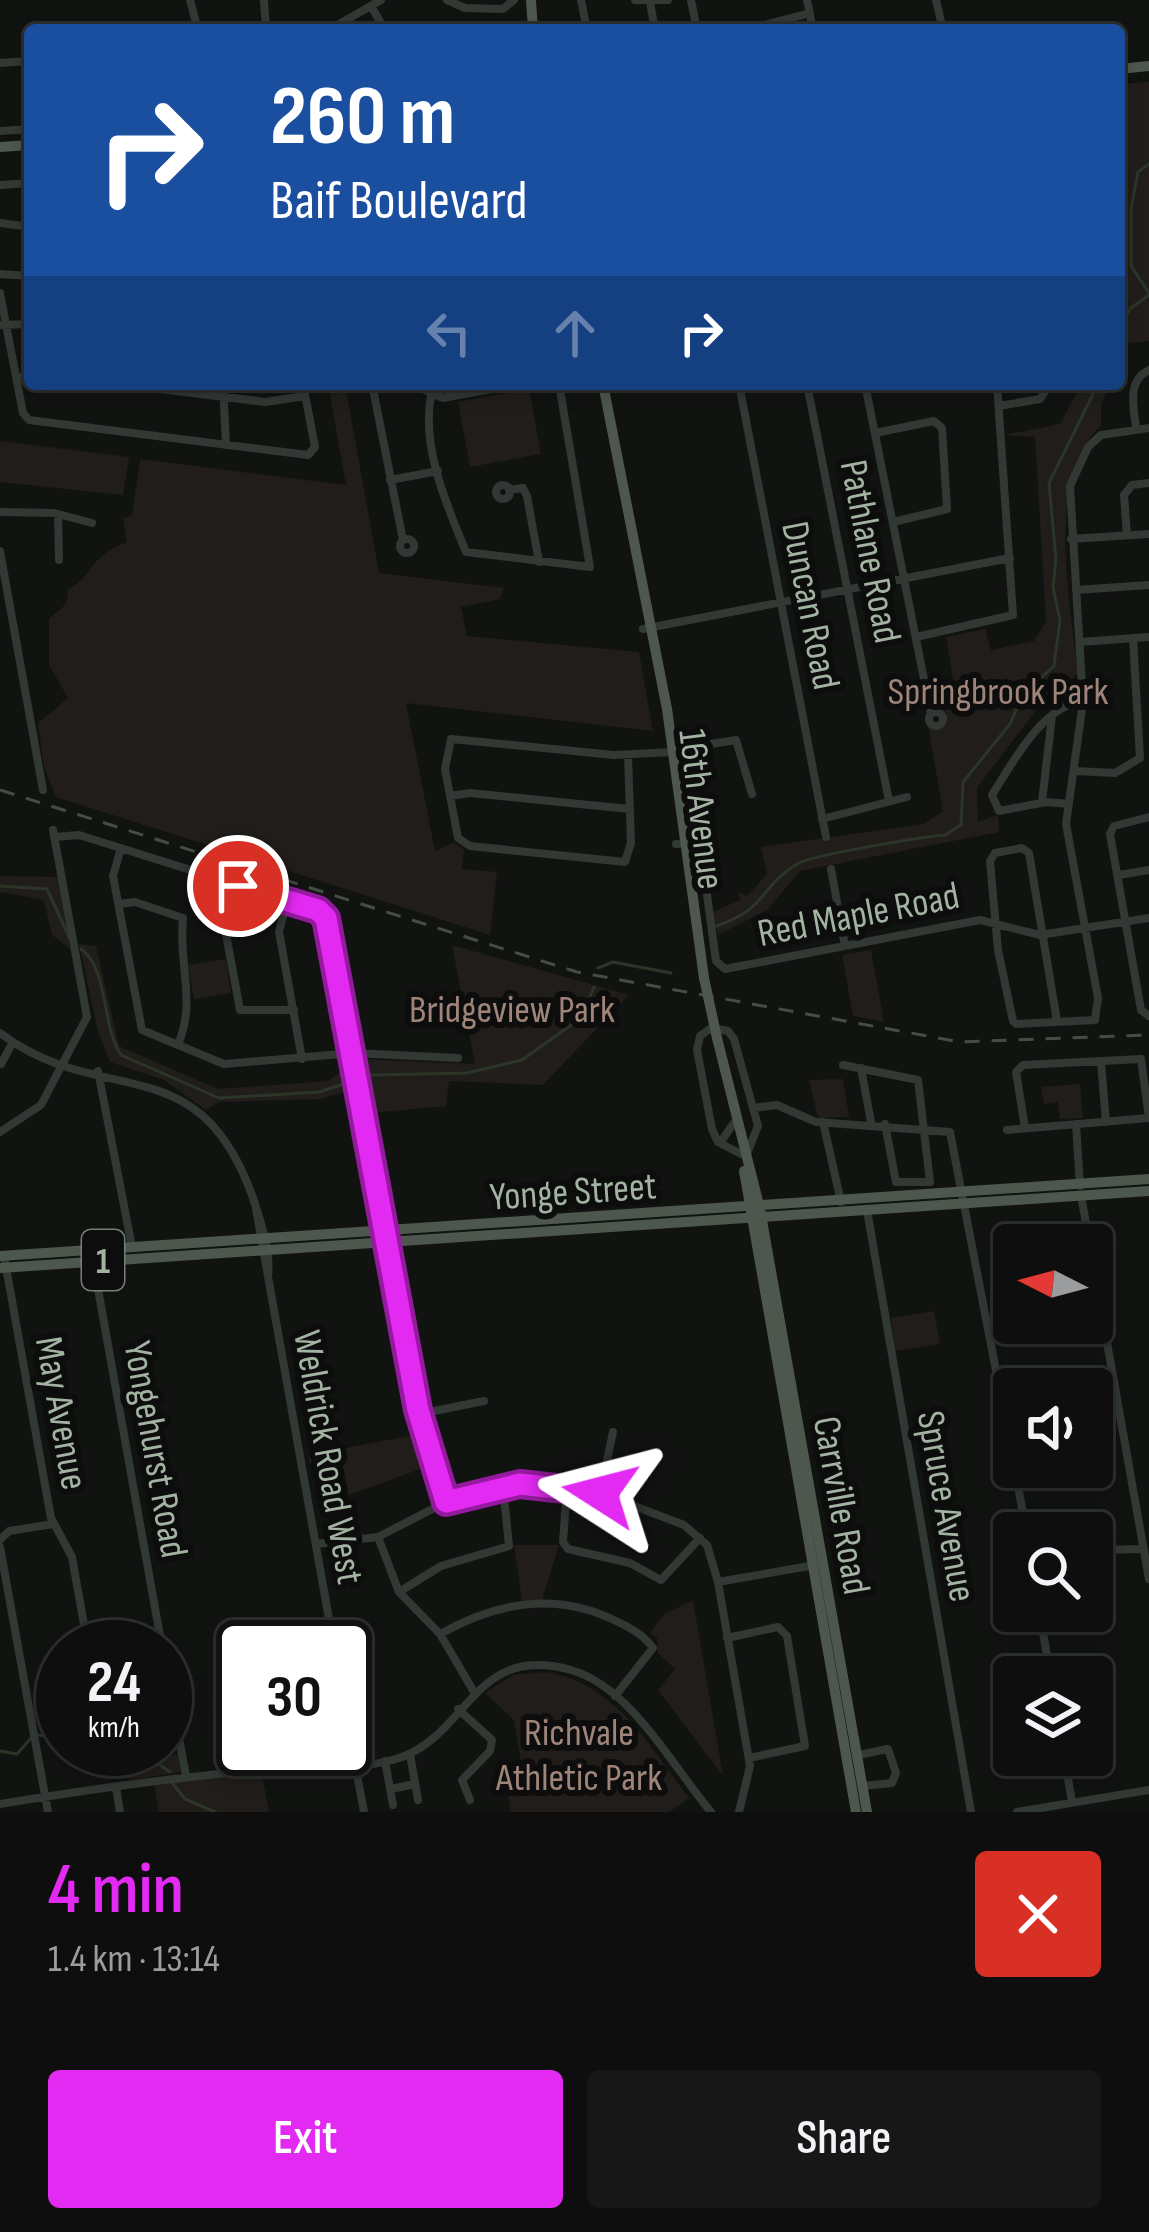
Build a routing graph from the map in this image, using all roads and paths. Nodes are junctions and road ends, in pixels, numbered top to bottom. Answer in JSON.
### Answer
{"nodes":[{"id":1,"x":381,"y":0,"type":"edge"},
{"id":2,"x":447,"y":0,"type":"edge"},
{"id":3,"x":514,"y":0,"type":"edge"},
{"id":4,"x":634,"y":0,"type":"edge"},
{"id":5,"x":668,"y":0,"type":"edge"},
{"id":6,"x":807,"y":0,"type":"edge"},
{"id":7,"x":650,"y":2,"type":"edge"},
{"id":8,"x":371,"y":6,"type":"junction"},
{"id":9,"x":810,"y":13,"type":"junction"},
{"id":10,"x":340,"y":24,"type":"edge"},
{"id":11,"x":382,"y":24,"type":"edge"},
{"id":12,"x":769,"y":24,"type":"edge"},
{"id":13,"x":812,"y":24,"type":"edge"},
{"id":14,"x":0,"y":293,"type":"edge"},
{"id":15,"x":3,"y":324,"type":"edge"},
{"id":16,"x":1149,"y":370,"type":"edge"},
{"id":17,"x":24,"y":377,"type":"edge"},
{"id":18,"x":16,"y":378,"type":"junction"},
{"id":19,"x":168,"y":390,"type":"edge"},
{"id":20,"x":223,"y":390,"type":"edge"},
{"id":21,"x":304,"y":390,"type":"edge"},
{"id":22,"x":373,"y":390,"type":"edge"},
{"id":23,"x":422,"y":390,"type":"edge"},
{"id":24,"x":459,"y":390,"type":"edge"},
{"id":25,"x":560,"y":390,"type":"edge"},
{"id":26,"x":601,"y":390,"type":"edge"},
{"id":27,"x":740,"y":390,"type":"edge"},
{"id":28,"x":807,"y":390,"type":"edge"},
{"id":29,"x":867,"y":390,"type":"edge"},
{"id":30,"x":998,"y":390,"type":"edge"},
{"id":31,"x":1046,"y":390,"type":"edge"},
{"id":32,"x":431,"y":396,"type":"junction"},
{"id":33,"x":224,"y":397,"type":"junction"},
{"id":34,"x":305,"y":397,"type":"junction"},
{"id":35,"x":999,"y":406,"type":"junction"},
{"id":36,"x":1136,"y":428,"type":"junction"},
{"id":37,"x":1149,"y":428,"type":"edge"},
{"id":38,"x":875,"y":433,"type":"junction"},
{"id":39,"x":226,"y":445,"type":"junction"},
{"id":40,"x":438,"y":470,"type":"junction"},
{"id":41,"x":390,"y":480,"type":"junction"},
{"id":42,"x":1149,"y":483,"type":"edge"},
{"id":43,"x":509,"y":490,"type":"dead end"},
{"id":44,"x":0,"y":512,"type":"edge"},
{"id":45,"x":58,"y":514,"type":"junction"},
{"id":46,"x":893,"y":522,"type":"junction"},
{"id":47,"x":92,"y":523,"type":"dead end"},
{"id":48,"x":1149,"y":534,"type":"edge"},
{"id":49,"x":1126,"y":535,"type":"junction"},
{"id":50,"x":1072,"y":539,"type":"junction"},
{"id":51,"x":403,"y":540,"type":"dead end"},
{"id":52,"x":0,"y":551,"type":"edge"},
{"id":53,"x":1010,"y":558,"type":"junction"},
{"id":54,"x":59,"y":560,"type":"dead end"},
{"id":55,"x":538,"y":562,"type":"junction"},
{"id":56,"x":904,"y":579,"type":"junction"},
{"id":57,"x":1149,"y":585,"type":"edge"},
{"id":58,"x":849,"y":589,"type":"junction"},
{"id":59,"x":1076,"y":590,"type":"junction"},
{"id":60,"x":781,"y":602,"type":"junction"},
{"id":61,"x":647,"y":628,"type":"junction"},
{"id":62,"x":916,"y":637,"type":"junction"},
{"id":63,"x":1149,"y":637,"type":"edge"},
{"id":64,"x":1133,"y":638,"type":"junction"},
{"id":65,"x":1080,"y":642,"type":"junction"},
{"id":66,"x":1083,"y":703,"type":"junction"},
{"id":67,"x":931,"y":714,"type":"dead end"},
{"id":68,"x":1052,"y":716,"type":"junction"},
{"id":69,"x":670,"y":750,"type":"junction"},
{"id":70,"x":628,"y":754,"type":"junction"},
{"id":71,"x":1074,"y":771,"type":"junction"},
{"id":72,"x":43,"y":790,"type":"dead end"},
{"id":73,"x":752,"y":794,"type":"dead end"},
{"id":74,"x":451,"y":796,"type":"junction"},
{"id":75,"x":907,"y":796,"type":"dead end"},
{"id":76,"x":889,"y":801,"type":"junction"},
{"id":77,"x":1042,"y":802,"type":"junction"},
{"id":78,"x":1069,"y":805,"type":"junction"},
{"id":79,"x":629,"y":809,"type":"junction"},
{"id":80,"x":1149,"y":817,"type":"edge"},
{"id":81,"x":822,"y":818,"type":"junction"},
{"id":82,"x":826,"y":837,"type":"dead end"},
{"id":83,"x":680,"y":844,"type":"junction"},
{"id":84,"x":121,"y":848,"type":"junction"},
{"id":85,"x":831,"y":868,"type":"dead end"},
{"id":86,"x":1149,"y":870,"type":"edge"},
{"id":87,"x":1119,"y":875,"type":"junction"},
{"id":88,"x":238,"y":886,"type":"junction"},
{"id":89,"x":287,"y":900,"type":"junction"},
{"id":90,"x":119,"y":904,"type":"junction"},
{"id":91,"x":1149,"y":918,"type":"edge"},
{"id":92,"x":997,"y":921,"type":"junction"},
{"id":93,"x":1126,"y":921,"type":"junction"},
{"id":94,"x":1085,"y":928,"type":"junction"},
{"id":95,"x":1044,"y":934,"type":"junction"},
{"id":96,"x":845,"y":946,"type":"junction"},
{"id":97,"x":718,"y":967,"type":"joint"},
{"id":98,"x":293,"y":1010,"type":"junction"},
{"id":99,"x":1149,"y":1016,"type":"edge"},
{"id":100,"x":1057,"y":1022,"type":"junction"},
{"id":101,"x":0,"y":1033,"type":"edge"},
{"id":102,"x":13,"y":1042,"type":"junction"},
{"id":103,"x":178,"y":1042,"type":"junction"},
{"id":104,"x":352,"y":1053,"type":"junction"},
{"id":105,"x":458,"y":1058,"type":"dead end"},
{"id":106,"x":302,"y":1059,"type":"junction"},
{"id":107,"x":1101,"y":1062,"type":"junction"},
{"id":108,"x":66,"y":1063,"type":"junction"},
{"id":109,"x":1,"y":1064,"type":"edge"},
{"id":110,"x":843,"y":1064,"type":"dead end"},
{"id":111,"x":861,"y":1068,"type":"junction"},
{"id":112,"x":98,"y":1071,"type":"junction"},
{"id":113,"x":916,"y":1078,"type":"junction"},
{"id":114,"x":928,"y":1080,"type":"dead end"},
{"id":115,"x":753,"y":1108,"type":"junction"},
{"id":116,"x":1149,"y":1118,"type":"edge"},
{"id":117,"x":823,"y":1122,"type":"junction"},
{"id":118,"x":871,"y":1122,"type":"junction"},
{"id":119,"x":1106,"y":1122,"type":"junction"},
{"id":120,"x":885,"y":1124,"type":"junction"},
{"id":121,"x":1076,"y":1124,"type":"junction"},
{"id":122,"x":737,"y":1125,"type":"junction"},
{"id":123,"x":926,"y":1127,"type":"junction"},
{"id":124,"x":1025,"y":1127,"type":"junction"},
{"id":125,"x":1007,"y":1130,"type":"dead end"},
{"id":126,"x":0,"y":1132,"type":"edge"},
{"id":127,"x":753,"y":1135,"type":"junction"},
{"id":128,"x":721,"y":1142,"type":"junction"},
{"id":129,"x":745,"y":1152,"type":"junction"},
{"id":130,"x":1149,"y":1179,"type":"edge"},
{"id":131,"x":1081,"y":1191,"type":"junction"},
{"id":132,"x":1149,"y":1191,"type":"edge"},
{"id":133,"x":965,"y":1198,"type":"junction"},
{"id":134,"x":841,"y":1204,"type":"junction"},
{"id":135,"x":867,"y":1210,"type":"junction"},
{"id":136,"x":756,"y":1215,"type":"junction"},
{"id":137,"x":1086,"y":1224,"type":"edge"},
{"id":138,"x":384,"y":1238,"type":"junction"},
{"id":139,"x":263,"y":1245,"type":"junction"},
{"id":140,"x":132,"y":1248,"type":"junction"},
{"id":141,"x":94,"y":1261,"type":"junction"},
{"id":142,"x":3,"y":1262,"type":"edge"},
{"id":143,"x":1108,"y":1344,"type":"edge"},
{"id":144,"x":996,"y":1368,"type":"edge"},
{"id":145,"x":484,"y":1402,"type":"dead end"},
{"id":146,"x":419,"y":1414,"type":"junction"},
{"id":147,"x":613,"y":1432,"type":"dead end"},
{"id":148,"x":503,"y":1486,"type":"junction"},
{"id":149,"x":567,"y":1487,"type":"junction"},
{"id":150,"x":600,"y":1493,"type":"junction"},
{"id":151,"x":446,"y":1502,"type":"junction"},
{"id":152,"x":1137,"y":1507,"type":"junction"},
{"id":153,"x":1149,"y":1507,"type":"edge"},
{"id":154,"x":53,"y":1525,"type":"junction"},
{"id":155,"x":379,"y":1537,"type":"junction"},
{"id":156,"x":700,"y":1538,"type":"junction"},
{"id":157,"x":0,"y":1544,"type":"edge"},
{"id":158,"x":316,"y":1544,"type":"junction"},
{"id":159,"x":1144,"y":1549,"type":"junction"},
{"id":160,"x":1113,"y":1550,"type":"edge"},
{"id":161,"x":818,"y":1565,"type":"junction"},
{"id":162,"x":1149,"y":1579,"type":"edge"},
{"id":163,"x":718,"y":1582,"type":"junction"},
{"id":164,"x":399,"y":1592,"type":"junction"},
{"id":165,"x":83,"y":1620,"type":"edge"},
{"id":166,"x":157,"y":1620,"type":"edge"},
{"id":167,"x":329,"y":1620,"type":"edge"},
{"id":168,"x":440,"y":1634,"type":"junction"},
{"id":169,"x":727,"y":1637,"type":"junction"},
{"id":170,"x":474,"y":1692,"type":"junction"},
{"id":171,"x":615,"y":1696,"type":"junction"},
{"id":172,"x":458,"y":1709,"type":"junction"},
{"id":173,"x":844,"y":1711,"type":"junction"},
{"id":174,"x":410,"y":1754,"type":"junction"},
{"id":175,"x":856,"y":1756,"type":"junction"},
{"id":176,"x":749,"y":1758,"type":"junction"},
{"id":177,"x":386,"y":1761,"type":"junction"},
{"id":178,"x":372,"y":1763,"type":"edge"},
{"id":179,"x":186,"y":1776,"type":"edge"},
{"id":180,"x":358,"y":1776,"type":"edge"},
{"id":181,"x":1068,"y":1776,"type":"edge"},
{"id":182,"x":416,"y":1784,"type":"junction"},
{"id":183,"x":862,"y":1785,"type":"junction"},
{"id":184,"x":116,"y":1787,"type":"junction"},
{"id":185,"x":391,"y":1789,"type":"junction"},
{"id":186,"x":1149,"y":1790,"type":"edge"},
{"id":187,"x":1110,"y":1795,"type":"junction"},
{"id":188,"x":45,"y":1797,"type":"junction"},
{"id":189,"x":418,"y":1800,"type":"dead end"},
{"id":190,"x":470,"y":1800,"type":"dead end"},
{"id":191,"x":1072,"y":1802,"type":"junction"},
{"id":192,"x":0,"y":1804,"type":"edge"},
{"id":193,"x":393,"y":1805,"type":"dead end"},
{"id":194,"x":1041,"y":1810,"type":"edge"},
{"id":195,"x":48,"y":1812,"type":"edge"},
{"id":196,"x":120,"y":1812,"type":"edge"},
{"id":197,"x":364,"y":1812,"type":"edge"},
{"id":198,"x":711,"y":1812,"type":"edge"},
{"id":199,"x":739,"y":1812,"type":"edge"},
{"id":200,"x":856,"y":1812,"type":"edge"},
{"id":201,"x":867,"y":1812,"type":"edge"},
{"id":202,"x":971,"y":1812,"type":"edge"},
{"id":203,"x":1016,"y":1812,"type":"edge"},
{"id":204,"x":1113,"y":1812,"type":"edge"}],
"edges":[{"from":1,"to":8,"type":"street"},
{"from":2,"to":3,"type":"street"},
{"from":4,"to":7,"type":"street"},
{"from":5,"to":7,"type":"street"},
{"from":6,"to":9,"type":"street"},
{"from":8,"to":10,"type":"street"},
{"from":8,"to":11,"type":"street"},
{"from":9,"to":12,"type":"street"},
{"from":9,"to":13,"type":"street"},
{"from":14,"to":15,"type":"street"},
{"from":15,"to":18,"type":"street"},
{"from":16,"to":36,"type":"street"},
{"from":17,"to":18,"type":"street"},
{"from":18,"to":39,"type":"street"},
{"from":19,"to":33,"type":"street"},
{"from":20,"to":33,"type":"street"},
{"from":21,"to":34,"type":"street"},
{"from":22,"to":41,"type":"street"},
{"from":23,"to":32,"type":"street"},
{"from":24,"to":32,"type":"street"},
{"from":25,"to":55,"type":"street"},
{"from":26,"to":61,"type":"main road","name":"16th Avenue"},
{"from":27,"to":60,"type":"street","name":"Duncan Road"},
{"from":28,"to":58,"type":"street","name":"Pathlane Road"},
{"from":29,"to":38,"type":"street"},
{"from":30,"to":35,"type":"street"},
{"from":31,"to":35,"type":"street"},
{"from":32,"to":40,"type":"street"},
{"from":33,"to":34,"type":"street"},
{"from":33,"to":39,"type":"street"},
{"from":34,"to":39,"type":"street"},
{"from":35,"to":53,"type":"street"},
{"from":36,"to":37,"type":"street"},
{"from":36,"to":50,"type":"street"},
{"from":38,"to":46,"type":"street"},
{"from":38,"to":46,"type":"street"},
{"from":40,"to":41,"type":"street"},
{"from":40,"to":55,"type":"street"},
{"from":41,"to":51,"type":"street"},
{"from":42,"to":49,"type":"street"},
{"from":43,"to":55,"type":"street"},
{"from":44,"to":45,"type":"street"},
{"from":45,"to":47,"type":"street"},
{"from":45,"to":54,"type":"street"},
{"from":46,"to":56,"type":"street"},
{"from":48,"to":49,"type":"street"},
{"from":49,"to":50,"type":"street"},
{"from":50,"to":59,"type":"street"},
{"from":52,"to":72,"type":"street"},
{"from":53,"to":56,"type":"street"},
{"from":53,"to":62,"type":"street"},
{"from":56,"to":58,"type":"street"},
{"from":56,"to":62,"type":"street"},
{"from":57,"to":59,"type":"street"},
{"from":58,"to":60,"type":"street"},
{"from":58,"to":76,"type":"street","name":"Pathlane Road"},
{"from":59,"to":65,"type":"street"},
{"from":60,"to":61,"type":"street"},
{"from":60,"to":81,"type":"street","name":"Duncan Road"},
{"from":61,"to":69,"type":"main road","name":"16th Avenue"},
{"from":62,"to":67,"type":"street"},
{"from":63,"to":64,"type":"street"},
{"from":64,"to":65,"type":"street"},
{"from":64,"to":71,"type":"street"},
{"from":65,"to":66,"type":"street"},
{"from":66,"to":68,"type":"street"},
{"from":66,"to":71,"type":"street"},
{"from":68,"to":77,"type":"street"},
{"from":68,"to":77,"type":"street"},
{"from":69,"to":70,"type":"street"},
{"from":69,"to":73,"type":"street"},
{"from":69,"to":83,"type":"main road","name":"16th Avenue"},
{"from":70,"to":74,"type":"street"},
{"from":70,"to":79,"type":"street"},
{"from":71,"to":78,"type":"street"},
{"from":74,"to":79,"type":"street"},
{"from":74,"to":79,"type":"street"},
{"from":75,"to":76,"type":"street"},
{"from":76,"to":81,"type":"street"},
{"from":77,"to":78,"type":"street"},
{"from":78,"to":94,"type":"street"},
{"from":80,"to":87,"type":"street"},
{"from":81,"to":82,"type":"street","name":"Duncan Road"},
{"from":83,"to":97,"type":"street","name":"16th Avenue"},
{"from":83,"to":122,"type":"main road","name":"16th Avenue","bridge":true},
{"from":84,"to":88,"type":"street"},
{"from":84,"to":90,"type":"street"},
{"from":84,"to":108,"type":"street"},
{"from":85,"to":96,"type":"street"},
{"from":86,"to":87,"type":"street"},
{"from":87,"to":93,"type":"street"},
{"from":88,"to":89,"type":"street"},
{"from":88,"to":98,"type":"street"},
{"from":89,"to":98,"type":"street"},
{"from":89,"to":104,"type":"street"},
{"from":90,"to":103,"type":"street"},
{"from":90,"to":103,"type":"street"},
{"from":91,"to":93,"type":"street","name":"Red Maple Road"},
{"from":92,"to":95,"type":"street","name":"Red Maple Road"},
{"from":92,"to":95,"type":"street"},
{"from":92,"to":96,"type":"street","name":"Red Maple Road"},
{"from":92,"to":100,"type":"street"},
{"from":93,"to":94,"type":"street","name":"Red Maple Road"},
{"from":93,"to":99,"type":"street"},
{"from":94,"to":95,"type":"street","name":"Red Maple Road"},
{"from":94,"to":100,"type":"street"},
{"from":95,"to":100,"type":"street"},
{"from":96,"to":97,"type":"street","name":"Red Maple Road"},
{"from":98,"to":106,"type":"street"},
{"from":101,"to":102,"type":"street","name":"Weldrick Road West"},
{"from":102,"to":108,"type":"street","name":"Weldrick Road West"},
{"from":102,"to":109,"type":"street"},
{"from":103,"to":106,"type":"street"},
{"from":104,"to":105,"type":"street"},
{"from":104,"to":106,"type":"street"},
{"from":104,"to":138,"type":"street"},
{"from":107,"to":116,"type":"street"},
{"from":107,"to":119,"type":"street"},
{"from":107,"to":124,"type":"street"},
{"from":108,"to":112,"type":"street","name":"Weldrick Road West"},
{"from":108,"to":126,"type":"street"},
{"from":110,"to":111,"type":"street"},
{"from":111,"to":113,"type":"street"},
{"from":111,"to":118,"type":"street"},
{"from":112,"to":139,"type":"street","name":"Weldrick Road West"},
{"from":112,"to":140,"type":"street"},
{"from":113,"to":114,"type":"street"},
{"from":113,"to":123,"type":"street"},
{"from":115,"to":117,"type":"street"},
{"from":115,"to":127,"type":"street"},
{"from":115,"to":128,"type":"street"},
{"from":116,"to":119,"type":"street"},
{"from":117,"to":118,"type":"street"},
{"from":117,"to":134,"type":"street"},
{"from":118,"to":120,"type":"street"},
{"from":119,"to":121,"type":"street"},
{"from":120,"to":123,"type":"street"},
{"from":120,"to":123,"type":"street"},
{"from":121,"to":124,"type":"street"},
{"from":121,"to":131,"type":"street"},
{"from":122,"to":127,"type":"street"},
{"from":122,"to":128,"type":"street"},
{"from":122,"to":129,"type":"main road","name":"16th Avenue"},
{"from":123,"to":133,"type":"street"},
{"from":124,"to":125,"type":"street"},
{"from":127,"to":129,"type":"street"},
{"from":128,"to":129,"type":"street"},
{"from":129,"to":136,"type":"main road","name":"16th Avenue"},
{"from":130,"to":131,"type":"main road","name":"Yonge Street","number":"1"},
{"from":131,"to":132,"type":"main road","name":"Yonge Street","number":"1"},
{"from":131,"to":133,"type":"main road","name":"Yonge Street","number":"1"},
{"from":131,"to":137,"type":"street"},
{"from":133,"to":134,"type":"main road","name":"Yonge Street","number":"1"},
{"from":133,"to":135,"type":"main road","name":"Yonge Street","number":"1"},
{"from":133,"to":144,"type":"street"},
{"from":134,"to":136,"type":"main road","name":"Yonge Street","number":"1"},
{"from":135,"to":136,"type":"main road","name":"Yonge Street","number":"1"},
{"from":135,"to":202,"type":"street","name":"Spruce Avenue"},
{"from":136,"to":138,"type":"main road","name":"Yonge Street","number":"1"},
{"from":136,"to":161,"type":"main road","name":"Carrville Road"},
{"from":138,"to":139,"type":"main road","name":"Yonge Street","number":"1"},
{"from":138,"to":146,"type":"street"},
{"from":139,"to":140,"type":"main road","name":"Yonge Street","number":"1"},
{"from":139,"to":141,"type":"main road","name":"Yonge Street","number":"1"},
{"from":139,"to":158,"type":"street","name":"Weldrick Road West"},
{"from":140,"to":142,"type":"main road","name":"Yonge Street","number":"1"},
{"from":141,"to":142,"type":"main road","name":"Yonge Street","number":"1"},
{"from":141,"to":166,"type":"street","name":"Yongehurst Road"},
{"from":142,"to":154,"type":"street","name":"May Avenue"},
{"from":143,"to":152,"type":"street"},
{"from":145,"to":146,"type":"street"},
{"from":146,"to":151,"type":"street"},
{"from":147,"to":150,"type":"street"},
{"from":148,"to":149,"type":"street"},
{"from":148,"to":151,"type":"street"},
{"from":148,"to":164,"type":"street"},
{"from":149,"to":150,"type":"street"},
{"from":149,"to":156,"type":"street"},
{"from":150,"to":156,"type":"street"},
{"from":151,"to":155,"type":"street"},
{"from":152,"to":153,"type":"street"},
{"from":152,"to":159,"type":"street"},
{"from":154,"to":157,"type":"street","name":"May Avenue"},
{"from":154,"to":165,"type":"street"},
{"from":155,"to":158,"type":"street"},
{"from":155,"to":164,"type":"street"},
{"from":156,"to":163,"type":"street"},
{"from":157,"to":188,"type":"street","name":"May Avenue"},
{"from":158,"to":167,"type":"street","name":"Weldrick Road West"},
{"from":159,"to":160,"type":"street"},
{"from":159,"to":162,"type":"street"},
{"from":161,"to":163,"type":"street"},
{"from":161,"to":173,"type":"main road","name":"Carrville Road"},
{"from":163,"to":169,"type":"street"},
{"from":164,"to":168,"type":"street"},
{"from":168,"to":170,"type":"street"},
{"from":168,"to":171,"type":"street"},
{"from":169,"to":176,"type":"street"},
{"from":169,"to":176,"type":"street"},
{"from":170,"to":171,"type":"street"},
{"from":170,"to":172,"type":"street"},
{"from":171,"to":198,"type":"street"},
{"from":172,"to":174,"type":"street"},
{"from":172,"to":190,"type":"street"},
{"from":173,"to":175,"type":"main road","name":"Carrville Road"},
{"from":173,"to":200,"type":"main road","name":"Carrville Road"},
{"from":174,"to":177,"type":"street"},
{"from":174,"to":182,"type":"street"},
{"from":175,"to":183,"type":"main road","name":"Carrville Road"},
{"from":175,"to":183,"type":"street"},
{"from":176,"to":199,"type":"street"},
{"from":177,"to":178,"type":"street"},
{"from":177,"to":185,"type":"street"},
{"from":179,"to":184,"type":"street"},
{"from":180,"to":197,"type":"street"},
{"from":181,"to":191,"type":"street"},
{"from":182,"to":185,"type":"street"},
{"from":182,"to":189,"type":"street"},
{"from":183,"to":201,"type":"main road","name":"Carrville Road"},
{"from":184,"to":188,"type":"street"},
{"from":184,"to":196,"type":"street"},
{"from":185,"to":193,"type":"street"},
{"from":186,"to":187,"type":"street"},
{"from":187,"to":191,"type":"street"},
{"from":187,"to":204,"type":"street"},
{"from":188,"to":192,"type":"street"},
{"from":188,"to":195,"type":"street","name":"May Avenue"},
{"from":191,"to":194,"type":"street"},
{"from":194,"to":203,"type":"street"}]}
